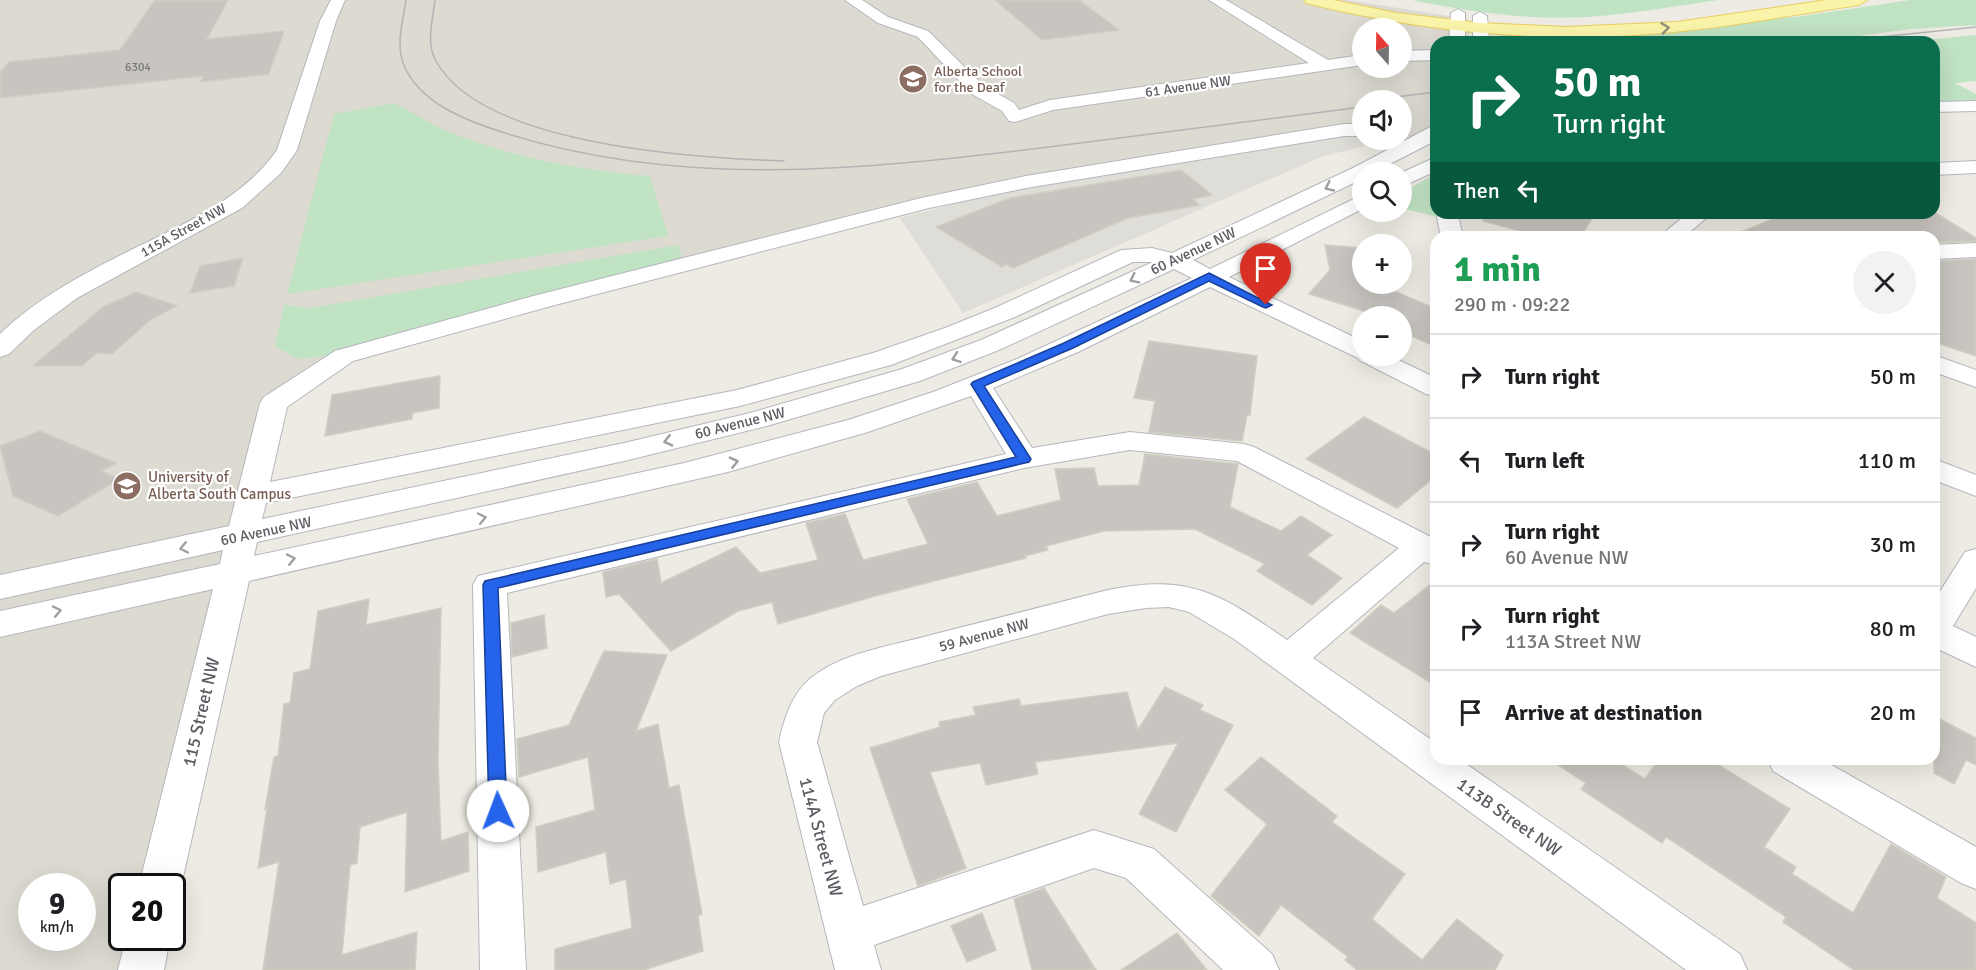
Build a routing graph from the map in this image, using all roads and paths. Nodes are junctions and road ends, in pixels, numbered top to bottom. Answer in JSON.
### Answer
{"nodes":[{"id":1,"x":338,"y":0,"type":"edge"},
{"id":2,"x":852,"y":0,"type":"edge"},
{"id":3,"x":1216,"y":0,"type":"edge"},
{"id":4,"x":1312,"y":0,"type":"edge"},
{"id":5,"x":1764,"y":0,"type":"edge"},
{"id":6,"x":1859,"y":0,"type":"edge"},
{"id":7,"x":1399,"y":2,"type":"dead end"},
{"id":8,"x":1458,"y":27,"type":"edge"},
{"id":9,"x":1481,"y":29,"type":"edge"},
{"id":10,"x":1430,"y":55,"type":"edge"},
{"id":11,"x":1412,"y":56,"type":"edge"},
{"id":12,"x":1352,"y":62,"type":"edge"},
{"id":13,"x":1326,"y":66,"type":"junction"},
{"id":14,"x":1976,"y":106,"type":"edge"},
{"id":15,"x":1940,"y":107,"type":"edge"},
{"id":16,"x":1352,"y":130,"type":"edge"},
{"id":17,"x":1424,"y":137,"type":"edge"},
{"id":18,"x":1430,"y":166,"type":"edge"},
{"id":19,"x":1976,"y":167,"type":"edge"},
{"id":20,"x":1940,"y":169,"type":"edge"},
{"id":21,"x":1412,"y":175,"type":"edge"},
{"id":22,"x":1352,"y":206,"type":"edge"},
{"id":23,"x":1693,"y":219,"type":"edge"},
{"id":24,"x":1678,"y":231,"type":"edge"},
{"id":25,"x":1976,"y":250,"type":"edge"},
{"id":26,"x":1940,"y":252,"type":"edge"},
{"id":27,"x":1174,"y":260,"type":"junction"},
{"id":28,"x":1209,"y":276,"type":"junction"},
{"id":29,"x":1352,"y":346,"type":"edge"},
{"id":30,"x":0,"y":349,"type":"edge"},
{"id":31,"x":1940,"y":365,"type":"edge"},
{"id":32,"x":1391,"y":366,"type":"edge"},
{"id":33,"x":1976,"y":379,"type":"edge"},
{"id":34,"x":977,"y":384,"type":"junction"},
{"id":35,"x":1430,"y":385,"type":"edge"},
{"id":36,"x":1024,"y":459,"type":"junction"},
{"id":37,"x":1940,"y":471,"type":"edge"},
{"id":38,"x":1976,"y":486,"type":"edge"},
{"id":39,"x":252,"y":496,"type":"junction"},
{"id":40,"x":241,"y":536,"type":"junction"},
{"id":41,"x":1429,"y":550,"type":"edge"},
{"id":42,"x":1976,"y":560,"type":"edge"},
{"id":43,"x":234,"y":572,"type":"junction"},
{"id":44,"x":0,"y":587,"type":"edge"},
{"id":45,"x":1170,"y":595,"type":"joint"},
{"id":46,"x":1940,"y":621,"type":"edge"},
{"id":47,"x":0,"y":624,"type":"edge"},
{"id":48,"x":1940,"y":634,"type":"edge"},
{"id":49,"x":1976,"y":653,"type":"edge"},
{"id":50,"x":1288,"y":659,"type":"junction"},
{"id":51,"x":809,"y":703,"type":"joint"},
{"id":52,"x":1430,"y":760,"type":"edge"},
{"id":53,"x":1437,"y":765,"type":"edge"},
{"id":54,"x":1797,"y":765,"type":"edge"},
{"id":55,"x":1976,"y":869,"type":"edge"},
{"id":56,"x":163,"y":873,"type":"edge"},
{"id":57,"x":145,"y":951,"type":"edge"},
{"id":58,"x":852,"y":952,"type":"edge"},
{"id":59,"x":141,"y":970,"type":"edge"},
{"id":60,"x":503,"y":970,"type":"edge"},
{"id":61,"x":1256,"y":970,"type":"edge"},
{"id":62,"x":1724,"y":970,"type":"edge"}],
"edges":[{"from":1,"to":30,"type":"street","name":"115A Street NW"},
{"from":2,"to":13,"type":"street","name":"61 Avenue NW"},
{"from":3,"to":13,"type":"street"},
{"from":4,"to":8,"type":"main road"},
{"from":5,"to":9,"type":"main road"},
{"from":9,"to":6,"type":"main road","one_way":true},
{"from":7,"to":8,"type":"main road"},
{"from":8,"to":9,"type":"main road"},
{"from":10,"to":11,"type":"street"},
{"from":12,"to":13,"type":"street","name":"61 Avenue NW"},
{"from":14,"to":15,"type":"street"},
{"from":16,"to":39,"type":"street","name":"115 Street NW"},
{"from":17,"to":27,"type":"street","name":"60 Avenue NW","one_way":true},
{"from":18,"to":21,"type":"street"},
{"from":19,"to":20,"type":"street"},
{"from":22,"to":28,"type":"street","name":"60 Avenue NW"},
{"from":23,"to":24,"type":"street"},
{"from":25,"to":26,"type":"street"},
{"from":27,"to":28,"type":"street"},
{"from":27,"to":39,"type":"street"},
{"from":27,"to":40,"type":"street","name":"60 Avenue NW","one_way":true},
{"from":28,"to":29,"type":"street"},
{"from":28,"to":34,"type":"street","name":"60 Avenue NW"},
{"from":31,"to":33,"type":"street"},
{"from":32,"to":35,"type":"street"},
{"from":34,"to":36,"type":"street"},
{"from":43,"to":34,"type":"street","name":"60 Avenue NW","one_way":true},
{"from":36,"to":41,"type":"street"},
{"from":36,"to":60,"type":"street"},
{"from":37,"to":38,"type":"street"},
{"from":39,"to":40,"type":"street","name":"115 Street NW"},
{"from":40,"to":43,"type":"street","name":"115 Street NW"},
{"from":40,"to":44,"type":"street","name":"60 Avenue NW","one_way":true},
{"from":41,"to":50,"type":"street"},
{"from":42,"to":46,"type":"street"},
{"from":47,"to":43,"type":"street","name":"60 Avenue NW","one_way":true},
{"from":43,"to":56,"type":"street","name":"115 Street NW"},
{"from":45,"to":50,"type":"street","name":"113B Street NW"},
{"from":45,"to":51,"type":"street","name":"59 Avenue NW"},
{"from":48,"to":49,"type":"street"},
{"from":50,"to":52,"type":"street","name":"113B Street NW"},
{"from":51,"to":58,"type":"street","name":"114A Street NW"},
{"from":53,"to":62,"type":"street","name":"113B Street NW"},
{"from":54,"to":55,"type":"street"},
{"from":57,"to":59,"type":"street"},
{"from":58,"to":61,"type":"street"}]}
